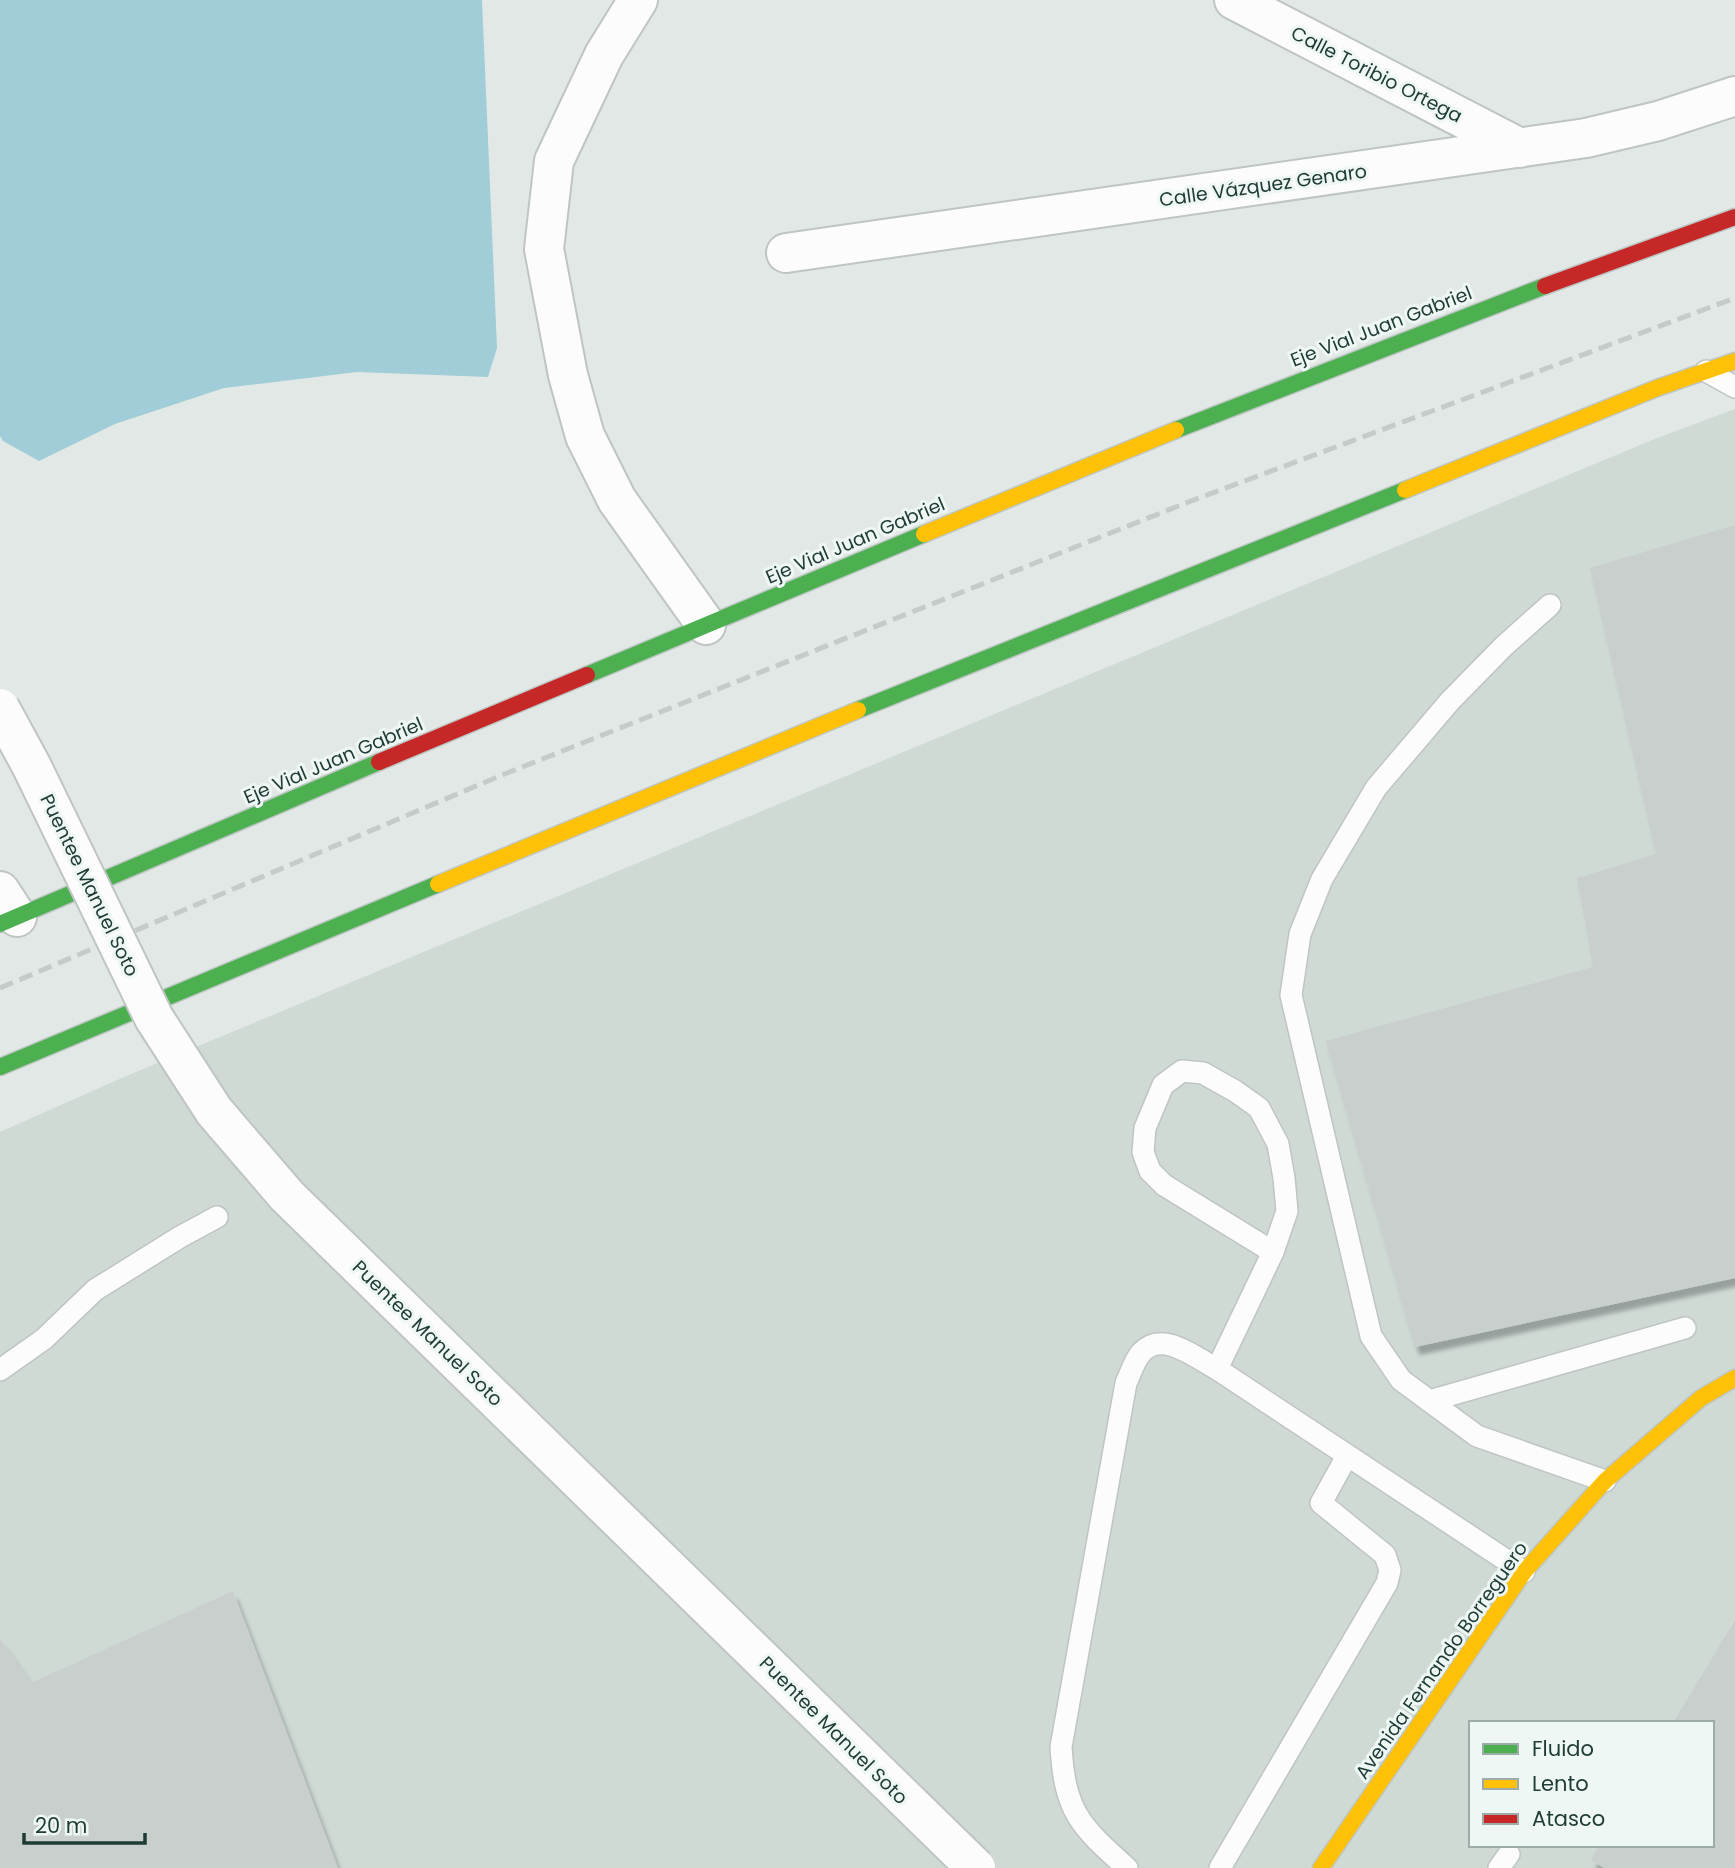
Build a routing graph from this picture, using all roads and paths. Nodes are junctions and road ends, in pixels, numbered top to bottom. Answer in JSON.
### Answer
{"nodes":[{"id":1,"x":638,"y":0,"type":"edge"},
{"id":2,"x":1234,"y":0,"type":"edge"},
{"id":3,"x":1735,"y":96,"type":"edge"},
{"id":4,"x":1520,"y":148,"type":"junction"},
{"id":5,"x":1735,"y":216,"type":"edge"},
{"id":6,"x":786,"y":253,"type":"dead end"},
{"id":7,"x":1735,"y":361,"type":"edge"},
{"id":8,"x":1706,"y":371,"type":"junction"},
{"id":9,"x":1735,"y":387,"type":"edge"},
{"id":10,"x":1550,"y":605,"type":"dead end"},
{"id":11,"x":706,"y":625,"type":"junction"},
{"id":12,"x":0,"y":708,"type":"edge"},
{"id":13,"x":6,"y":910,"type":"edge"},
{"id":14,"x":0,"y":1067,"type":"edge"},
{"id":15,"x":217,"y":1217,"type":"dead end"},
{"id":16,"x":1273,"y":1252,"type":"junction"},
{"id":17,"x":1685,"y":1328,"type":"dead end"},
{"id":18,"x":1217,"y":1369,"type":"junction"},
{"id":19,"x":0,"y":1370,"type":"edge"},
{"id":20,"x":1735,"y":1378,"type":"edge"},
{"id":21,"x":1429,"y":1401,"type":"junction"},
{"id":22,"x":1347,"y":1456,"type":"junction"},
{"id":23,"x":1605,"y":1481,"type":"junction"},
{"id":24,"x":1524,"y":1572,"type":"junction"},
{"id":25,"x":976,"y":1868,"type":"edge"},
{"id":26,"x":1127,"y":1868,"type":"edge"},
{"id":27,"x":1220,"y":1868,"type":"edge"},
{"id":28,"x":1321,"y":1868,"type":"edge"}],
"edges":[{"from":1,"to":11,"type":"street"},
{"from":2,"to":4,"type":"street","name":"Calle Toribio Ortega"},
{"from":3,"to":4,"type":"street","name":"Calle Vázquez Genaro"},
{"from":4,"to":6,"type":"street","name":"Calle Vázquez Genaro"},
{"from":5,"to":11,"type":"main road","name":"Eje Vial Juan Gabriel"},
{"from":7,"to":8,"type":"main road"},
{"from":8,"to":9,"type":"lane"},
{"from":8,"to":14,"type":"main road"},
{"from":10,"to":21,"type":"lane"},
{"from":11,"to":13,"type":"main road","name":"Eje Vial Juan Gabriel"},
{"from":12,"to":25,"type":"street","name":"Puentee Manuel Soto","bridge":true},
{"from":15,"to":19,"type":"lane"},
{"from":16,"to":16,"type":"lane"},
{"from":16,"to":18,"type":"lane"},
{"from":17,"to":21,"type":"lane"},
{"from":18,"to":22,"type":"lane"},
{"from":18,"to":26,"type":"lane"},
{"from":20,"to":23,"type":"main road","name":"Avenida Fernando Borreguero"},
{"from":21,"to":23,"type":"lane"},
{"from":22,"to":24,"type":"lane"},
{"from":22,"to":27,"type":"lane"},
{"from":23,"to":24,"type":"main road","name":"Avenida Fernando Borreguero"},
{"from":24,"to":28,"type":"main road","name":"Avenida Fernando Borreguero"}]}
